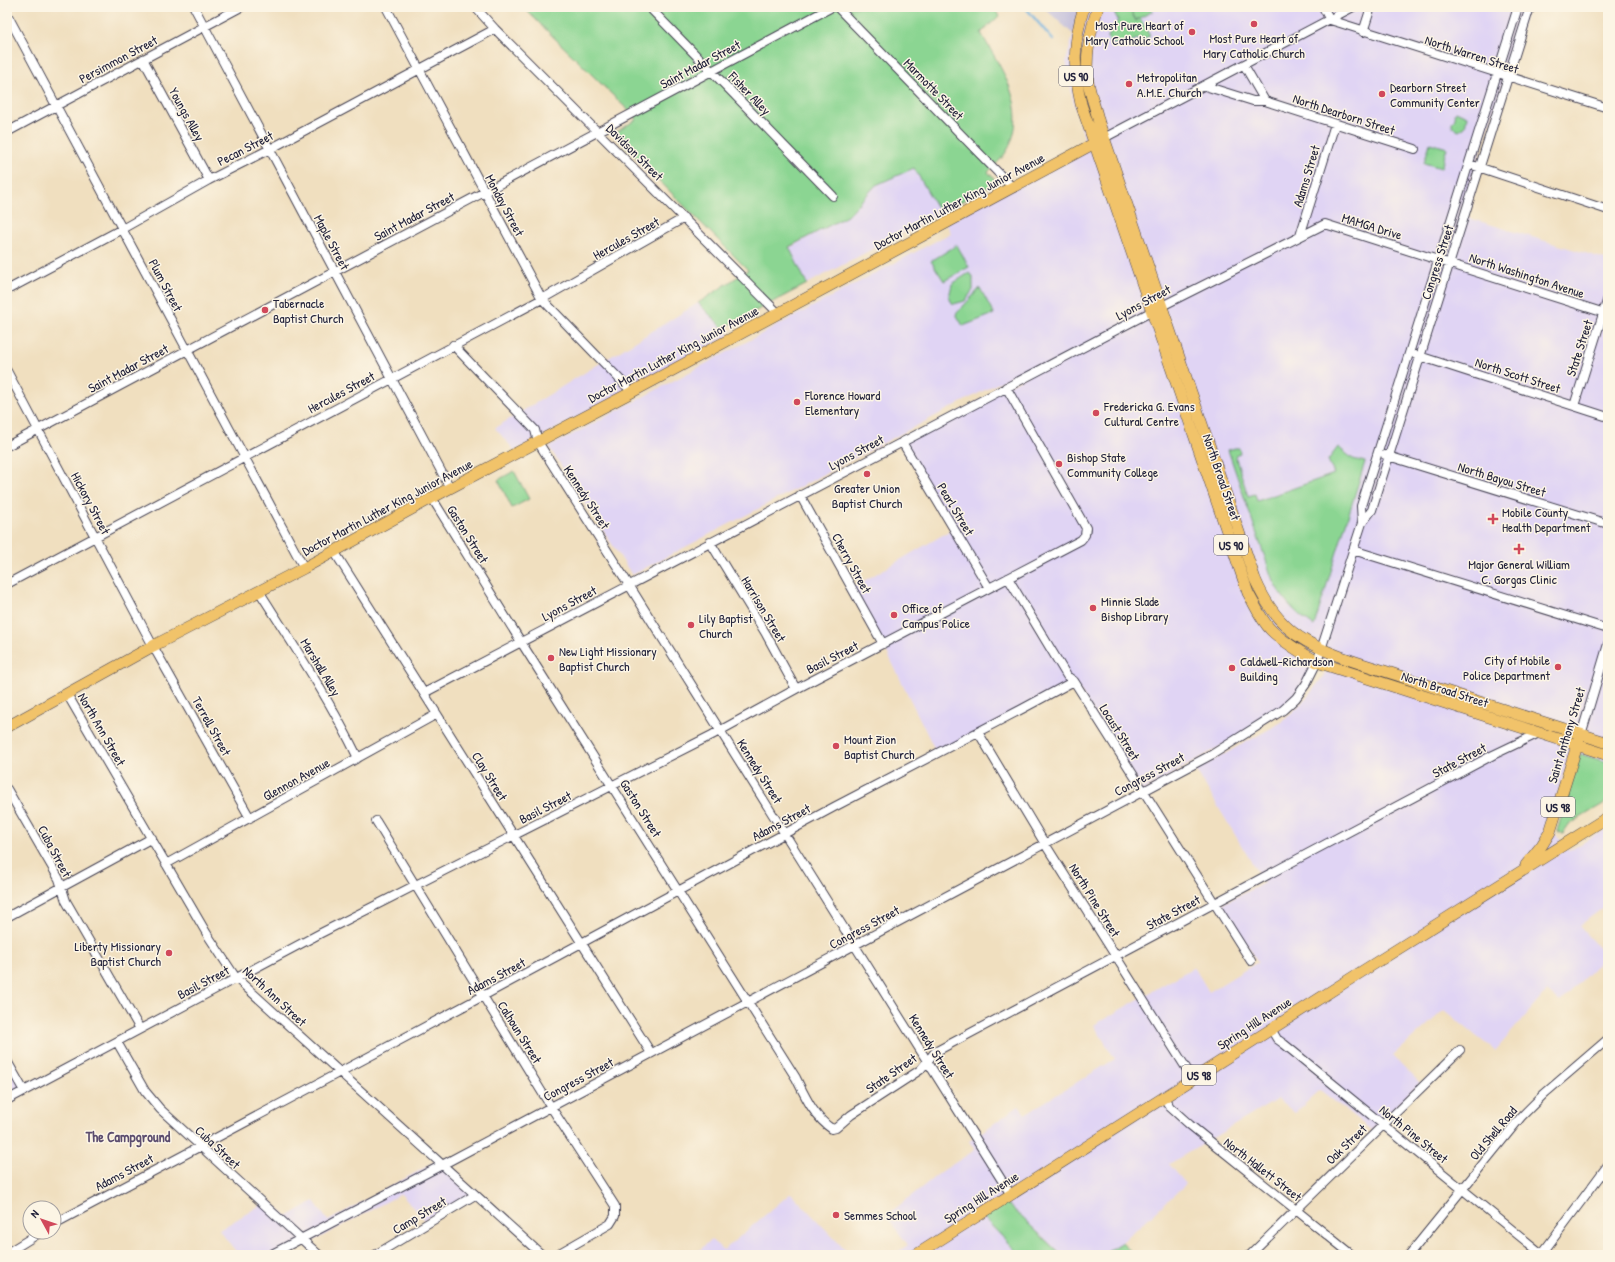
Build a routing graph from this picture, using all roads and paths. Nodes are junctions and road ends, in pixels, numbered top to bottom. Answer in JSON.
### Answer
{"nodes":[{"id":1,"x":194,"y":7,"type":"edge"},
{"id":2,"x":241,"y":7,"type":"edge"},
{"id":3,"x":386,"y":7,"type":"edge"},
{"id":4,"x":475,"y":7,"type":"edge"},
{"id":5,"x":649,"y":7,"type":"edge"},
{"id":6,"x":832,"y":7,"type":"edge"},
{"id":7,"x":837,"y":7,"type":"edge"},
{"id":8,"x":1084,"y":7,"type":"edge"},
{"id":9,"x":1098,"y":7,"type":"edge"},
{"id":10,"x":1323,"y":7,"type":"edge"},
{"id":11,"x":1353,"y":7,"type":"edge"},
{"id":12,"x":1371,"y":7,"type":"edge"},
{"id":13,"x":1518,"y":7,"type":"edge"},
{"id":14,"x":1530,"y":7,"type":"edge"},
{"id":15,"x":7,"y":14,"type":"edge"},
{"id":16,"x":1330,"y":20,"type":"junction"},
{"id":17,"x":204,"y":27,"type":"junction"},
{"id":18,"x":495,"y":29,"type":"junction"},
{"id":19,"x":1363,"y":32,"type":"junction"},
{"id":20,"x":143,"y":59,"type":"junction"},
{"id":21,"x":1244,"y":65,"type":"junction"},
{"id":22,"x":420,"y":69,"type":"junction"},
{"id":23,"x":713,"y":71,"type":"junction"},
{"id":24,"x":1497,"y":74,"type":"junction"},
{"id":25,"x":1508,"y":78,"type":"junction"},
{"id":26,"x":1205,"y":86,"type":"junction"},
{"id":27,"x":1265,"y":101,"type":"junction"},
{"id":28,"x":56,"y":106,"type":"junction"},
{"id":29,"x":1608,"y":108,"type":"edge"},
{"id":30,"x":1335,"y":124,"type":"junction"},
{"id":31,"x":7,"y":132,"type":"edge"},
{"id":32,"x":598,"y":132,"type":"junction"},
{"id":33,"x":1104,"y":138,"type":"junction"},
{"id":34,"x":1094,"y":144,"type":"junction"},
{"id":35,"x":1416,"y":149,"type":"dead end"},
{"id":36,"x":270,"y":150,"type":"junction"},
{"id":37,"x":1469,"y":164,"type":"junction"},
{"id":38,"x":1480,"y":167,"type":"junction"},
{"id":39,"x":209,"y":180,"type":"junction"},
{"id":40,"x":1013,"y":188,"type":"junction"},
{"id":41,"x":484,"y":192,"type":"junction"},
{"id":42,"x":833,"y":196,"type":"dead end"},
{"id":43,"x":1608,"y":210,"type":"edge"},
{"id":44,"x":684,"y":218,"type":"junction"},
{"id":45,"x":122,"y":229,"type":"junction"},
{"id":46,"x":1300,"y":236,"type":"junction"},
{"id":47,"x":1439,"y":259,"type":"junction"},
{"id":48,"x":1450,"y":262,"type":"junction"},
{"id":49,"x":335,"y":272,"type":"junction"},
{"id":50,"x":7,"y":290,"type":"edge"},
{"id":51,"x":1608,"y":298,"type":"edge"},
{"id":52,"x":542,"y":299,"type":"junction"},
{"id":53,"x":1162,"y":306,"type":"junction"},
{"id":54,"x":1151,"y":311,"type":"junction"},
{"id":55,"x":1606,"y":313,"type":"edge"},
{"id":56,"x":779,"y":314,"type":"junction"},
{"id":57,"x":453,"y":345,"type":"junction"},
{"id":58,"x":187,"y":350,"type":"junction"},
{"id":59,"x":1410,"y":353,"type":"junction"},
{"id":60,"x":1420,"y":356,"type":"junction"},
{"id":61,"x":7,"y":370,"type":"edge"},
{"id":62,"x":392,"y":379,"type":"junction"},
{"id":63,"x":1006,"y":387,"type":"junction"},
{"id":64,"x":632,"y":392,"type":"junction"},
{"id":65,"x":1574,"y":406,"type":"junction"},
{"id":66,"x":1608,"y":417,"type":"edge"},
{"id":67,"x":39,"y":428,"type":"junction"},
{"id":68,"x":538,"y":442,"type":"junction"},
{"id":69,"x":902,"y":442,"type":"junction"},
{"id":70,"x":7,"y":446,"type":"edge"},
{"id":71,"x":1378,"y":452,"type":"junction"},
{"id":72,"x":1389,"y":456,"type":"junction"},
{"id":73,"x":244,"y":457,"type":"junction"},
{"id":74,"x":450,"y":488,"type":"junction"},
{"id":75,"x":800,"y":495,"type":"junction"},
{"id":76,"x":432,"y":498,"type":"junction"},
{"id":77,"x":1362,"y":523,"type":"junction"},
{"id":78,"x":1608,"y":524,"type":"edge"},
{"id":79,"x":95,"y":536,"type":"junction"},
{"id":80,"x":710,"y":542,"type":"junction"},
{"id":81,"x":1353,"y":550,"type":"junction"},
{"id":82,"x":334,"y":551,"type":"junction"},
{"id":83,"x":304,"y":568,"type":"junction"},
{"id":84,"x":1008,"y":578,"type":"junction"},
{"id":85,"x":7,"y":584,"type":"edge"},
{"id":86,"x":629,"y":585,"type":"junction"},
{"id":87,"x":989,"y":588,"type":"junction"},
{"id":88,"x":259,"y":591,"type":"junction"},
{"id":89,"x":1608,"y":629,"type":"edge"},
{"id":90,"x":521,"y":642,"type":"junction"},
{"id":91,"x":883,"y":644,"type":"junction"},
{"id":92,"x":1608,"y":644,"type":"edge"},
{"id":93,"x":153,"y":646,"type":"junction"},
{"id":94,"x":1321,"y":648,"type":"junction"},
{"id":95,"x":1317,"y":662,"type":"junction"},
{"id":96,"x":1074,"y":681,"type":"junction"},
{"id":97,"x":796,"y":688,"type":"junction"},
{"id":98,"x":68,"y":694,"type":"junction"},
{"id":99,"x":424,"y":694,"type":"junction"},
{"id":100,"x":437,"y":714,"type":"junction"},
{"id":101,"x":7,"y":726,"type":"edge"},
{"id":102,"x":720,"y":730,"type":"junction"},
{"id":103,"x":978,"y":732,"type":"junction"},
{"id":104,"x":1538,"y":734,"type":"junction"},
{"id":105,"x":1579,"y":740,"type":"junction"},
{"id":106,"x":1608,"y":743,"type":"edge"},
{"id":107,"x":1608,"y":755,"type":"edge"},
{"id":108,"x":358,"y":758,"type":"junction"},
{"id":109,"x":612,"y":786,"type":"junction"},
{"id":110,"x":7,"y":789,"type":"edge"},
{"id":111,"x":1143,"y":791,"type":"junction"},
{"id":112,"x":1608,"y":817,"type":"edge"},
{"id":113,"x":250,"y":818,"type":"junction"},
{"id":114,"x":376,"y":821,"type":"dead end"},
{"id":115,"x":785,"y":834,"type":"junction"},
{"id":116,"x":514,"y":836,"type":"junction"},
{"id":117,"x":152,"y":838,"type":"junction"},
{"id":118,"x":1045,"y":844,"type":"junction"},
{"id":119,"x":166,"y":864,"type":"junction"},
{"id":120,"x":1520,"y":873,"type":"junction"},
{"id":121,"x":416,"y":886,"type":"junction"},
{"id":122,"x":62,"y":888,"type":"junction"},
{"id":123,"x":679,"y":891,"type":"junction"},
{"id":124,"x":1214,"y":903,"type":"junction"},
{"id":125,"x":7,"y":917,"type":"edge"},
{"id":126,"x":582,"y":943,"type":"junction"},
{"id":127,"x":855,"y":945,"type":"junction"},
{"id":128,"x":1115,"y":955,"type":"junction"},
{"id":129,"x":1251,"y":961,"type":"dead end"},
{"id":130,"x":236,"y":978,"type":"junction"},
{"id":131,"x":483,"y":996,"type":"junction"},
{"id":132,"x":748,"y":1002,"type":"junction"},
{"id":133,"x":140,"y":1029,"type":"junction"},
{"id":134,"x":1272,"y":1029,"type":"junction"},
{"id":135,"x":1608,"y":1039,"type":"edge"},
{"id":136,"x":117,"y":1042,"type":"junction"},
{"id":137,"x":1460,"y":1050,"type":"dead end"},
{"id":138,"x":651,"y":1053,"type":"junction"},
{"id":139,"x":7,"y":1061,"type":"edge"},
{"id":140,"x":928,"y":1061,"type":"junction"},
{"id":141,"x":340,"y":1072,"type":"junction"},
{"id":142,"x":1193,"y":1079,"type":"junction"},
{"id":143,"x":24,"y":1091,"type":"junction"},
{"id":144,"x":1164,"y":1098,"type":"junction"},
{"id":145,"x":7,"y":1100,"type":"edge"},
{"id":146,"x":551,"y":1107,"type":"junction"},
{"id":147,"x":1383,"y":1124,"type":"junction"},
{"id":148,"x":832,"y":1129,"type":"joint"},
{"id":149,"x":200,"y":1146,"type":"junction"},
{"id":150,"x":442,"y":1165,"type":"junction"},
{"id":151,"x":1608,"y":1165,"type":"edge"},
{"id":152,"x":1463,"y":1189,"type":"junction"},
{"id":153,"x":475,"y":1195,"type":"junction"},
{"id":154,"x":1011,"y":1195,"type":"junction"},
{"id":155,"x":1296,"y":1210,"type":"junction"},
{"id":156,"x":62,"y":1220,"type":"edge"},
{"id":157,"x":300,"y":1238,"type":"junction"},
{"id":158,"x":28,"y":1240,"type":"edge"},
{"id":159,"x":7,"y":1253,"type":"edge"},
{"id":160,"x":10,"y":1255,"type":"edge"},
{"id":161,"x":270,"y":1255,"type":"edge"},
{"id":162,"x":319,"y":1255,"type":"edge"},
{"id":163,"x":375,"y":1255,"type":"edge"},
{"id":164,"x":542,"y":1255,"type":"edge"},
{"id":165,"x":556,"y":1255,"type":"edge"},
{"id":166,"x":916,"y":1255,"type":"edge"},
{"id":167,"x":1250,"y":1255,"type":"edge"},
{"id":168,"x":1352,"y":1255,"type":"edge"},
{"id":169,"x":1409,"y":1255,"type":"edge"},
{"id":170,"x":1542,"y":1255,"type":"edge"}],
"edges":[{"from":1,"to":17,"type":"street","name":"Maple Street"},
{"from":2,"to":17,"type":"street","name":"Persimmon Street"},
{"from":3,"to":22,"type":"street","name":"Monday Street"},
{"from":4,"to":18,"type":"street","name":"Davidson Street"},
{"from":5,"to":23,"type":"street","name":"Fisher Alley"},
{"from":6,"to":23,"type":"street","name":"Saint Madar Street"},
{"from":7,"to":40,"type":"street","name":"Marmotte Street"},
{"from":8,"to":34,"type":"main road","number":"US 90"},
{"from":9,"to":33,"type":"main road","number":"US 90"},
{"from":10,"to":16,"type":"street"},
{"from":11,"to":16,"type":"street","name":"Doctor Martin Luther King Junior Avenue"},
{"from":12,"to":19,"type":"street"},
{"from":13,"to":24,"type":"street","name":"Congress Street"},
{"from":14,"to":25,"type":"street","name":"Congress Street"},
{"from":15,"to":28,"type":"street","name":"Plum Street"},
{"from":16,"to":19,"type":"street","name":"North Warren Street"},
{"from":16,"to":21,"type":"street","name":"Doctor Martin Luther King Junior Avenue"},
{"from":17,"to":20,"type":"street","name":"Persimmon Street"},
{"from":17,"to":36,"type":"street","name":"Maple Street"},
{"from":18,"to":22,"type":"street","name":"Pecan Street"},
{"from":18,"to":32,"type":"street","name":"Davidson Street"},
{"from":19,"to":24,"type":"street","name":"North Warren Street"},
{"from":20,"to":28,"type":"street","name":"Persimmon Street"},
{"from":20,"to":39,"type":"street","name":"Youngs Alley"},
{"from":21,"to":26,"type":"street","name":"Doctor Martin Luther King Junior Avenue"},
{"from":21,"to":27,"type":"street"},
{"from":22,"to":36,"type":"street","name":"Pecan Street"},
{"from":22,"to":41,"type":"street","name":"Monday Street"},
{"from":23,"to":32,"type":"street","name":"Saint Madar Street"},
{"from":23,"to":42,"type":"street","name":"Fisher Alley"},
{"from":24,"to":25,"type":"street","name":"North Warren Street"},
{"from":24,"to":37,"type":"street","name":"Congress Street"},
{"from":25,"to":29,"type":"street","name":"North Warren Street"},
{"from":25,"to":38,"type":"street","name":"Congress Street"},
{"from":26,"to":27,"type":"street","name":"North Dearborn Street"},
{"from":26,"to":33,"type":"street","name":"Doctor Martin Luther King Junior Avenue"},
{"from":27,"to":30,"type":"street","name":"North Dearborn Street"},
{"from":28,"to":31,"type":"street","name":"Persimmon Street"},
{"from":28,"to":45,"type":"street","name":"Plum Street"},
{"from":30,"to":35,"type":"street","name":"North Dearborn Street"},
{"from":30,"to":46,"type":"street","name":"Adams Street"},
{"from":32,"to":41,"type":"street","name":"Saint Madar Street"},
{"from":32,"to":44,"type":"street","name":"Davidson Street"},
{"from":33,"to":34,"type":"main road","name":"Doctor Martin Luther King Junior Avenue"},
{"from":33,"to":53,"type":"main road","name":"North Broad Street","number":"US 90"},
{"from":34,"to":40,"type":"main road","name":"Doctor Martin Luther King Junior Avenue"},
{"from":34,"to":54,"type":"main road","name":"North Broad Street","number":"US 90"},
{"from":36,"to":39,"type":"street","name":"Pecan Street"},
{"from":36,"to":49,"type":"street","name":"Maple Street"},
{"from":37,"to":38,"type":"street"},
{"from":37,"to":47,"type":"street","name":"Congress Street"},
{"from":38,"to":43,"type":"street"},
{"from":38,"to":48,"type":"street","name":"Congress Street"},
{"from":39,"to":45,"type":"street","name":"Pecan Street"},
{"from":40,"to":56,"type":"main road","name":"Doctor Martin Luther King Junior Avenue"},
{"from":41,"to":49,"type":"street","name":"Saint Madar Street"},
{"from":41,"to":52,"type":"street","name":"Monday Street"},
{"from":44,"to":52,"type":"street","name":"Hercules Street"},
{"from":44,"to":56,"type":"street","name":"Davidson Street"},
{"from":45,"to":50,"type":"street","name":"Pecan Street"},
{"from":45,"to":58,"type":"street","name":"Plum Street"},
{"from":46,"to":47,"type":"street","name":"MAMGA Drive"},
{"from":46,"to":53,"type":"street","name":"Lyons Street"},
{"from":47,"to":48,"type":"street","name":"North Washington Avenue"},
{"from":47,"to":59,"type":"street","name":"Congress Street"},
{"from":48,"to":55,"type":"street","name":"North Washington Avenue"},
{"from":48,"to":60,"type":"street","name":"Congress Street"},
{"from":49,"to":58,"type":"street","name":"Saint Madar Street"},
{"from":49,"to":62,"type":"street","name":"Maple Street"},
{"from":51,"to":55,"type":"street","name":"State Street"},
{"from":52,"to":57,"type":"street","name":"Hercules Street"},
{"from":52,"to":64,"type":"street","name":"Monday Street"},
{"from":53,"to":54,"type":"street","name":"Lyons Street"},
{"from":53,"to":94,"type":"main road","name":"North Broad Street","number":"US 90"},
{"from":54,"to":63,"type":"street","name":"Lyons Street"},
{"from":54,"to":95,"type":"main road","name":"North Broad Street","number":"US 90"},
{"from":55,"to":65,"type":"street","name":"State Street"},
{"from":56,"to":64,"type":"main road","name":"Doctor Martin Luther King Junior Avenue"},
{"from":57,"to":62,"type":"street","name":"Hercules Street"},
{"from":57,"to":68,"type":"street","name":"Kennedy Street"},
{"from":58,"to":67,"type":"street","name":"Saint Madar Street"},
{"from":58,"to":73,"type":"street","name":"Plum Street"},
{"from":59,"to":60,"type":"street","name":"North Scott Street"},
{"from":59,"to":71,"type":"street","name":"Congress Street"},
{"from":60,"to":65,"type":"street","name":"North Scott Street"},
{"from":60,"to":72,"type":"street","name":"Congress Street"},
{"from":61,"to":67,"type":"street","name":"Hickory Street"},
{"from":62,"to":73,"type":"street","name":"Hercules Street"},
{"from":62,"to":74,"type":"street","name":"Maple Street"},
{"from":63,"to":69,"type":"street","name":"Lyons Street"},
{"from":63,"to":84,"type":"street","name":"Basil Street"},
{"from":64,"to":68,"type":"main road","name":"Doctor Martin Luther King Junior Avenue"},
{"from":65,"to":66,"type":"street","name":"North Scott Street"},
{"from":67,"to":70,"type":"street","name":"Saint Madar Street"},
{"from":67,"to":79,"type":"street","name":"Hickory Street"},
{"from":68,"to":74,"type":"main road","name":"Doctor Martin Luther King Junior Avenue"},
{"from":68,"to":86,"type":"street","name":"Kennedy Street"},
{"from":69,"to":75,"type":"street","name":"Lyons Street"},
{"from":69,"to":87,"type":"street","name":"Pearl Street"},
{"from":71,"to":72,"type":"street","name":"North Bayou Street"},
{"from":71,"to":77,"type":"street","name":"Congress Street"},
{"from":72,"to":77,"type":"street","name":"Congress Street"},
{"from":72,"to":78,"type":"street","name":"North Bayou Street"},
{"from":73,"to":79,"type":"street","name":"Hercules Street"},
{"from":73,"to":83,"type":"street","name":"Plum Street"},
{"from":74,"to":76,"type":"main road","name":"Doctor Martin Luther King Junior Avenue"},
{"from":75,"to":80,"type":"street","name":"Lyons Street"},
{"from":75,"to":91,"type":"street","name":"Cherry Street"},
{"from":76,"to":82,"type":"main road","name":"Doctor Martin Luther King Junior Avenue"},
{"from":76,"to":90,"type":"street","name":"Gaston Street"},
{"from":77,"to":81,"type":"street","name":"Congress Street"},
{"from":79,"to":85,"type":"street","name":"Hercules Street"},
{"from":79,"to":93,"type":"street","name":"Hickory Street"},
{"from":80,"to":86,"type":"street","name":"Lyons Street"},
{"from":80,"to":97,"type":"street","name":"Harrison Street"},
{"from":81,"to":89,"type":"street"},
{"from":81,"to":94,"type":"street","name":"Congress Street"},
{"from":82,"to":83,"type":"main road","name":"Doctor Martin Luther King Junior Avenue"},
{"from":82,"to":99,"type":"street","name":"Clay Street"},
{"from":83,"to":88,"type":"main road","name":"Doctor Martin Luther King Junior Avenue"},
{"from":84,"to":87,"type":"street","name":"Basil Street"},
{"from":84,"to":96,"type":"street","name":"Locust Street"},
{"from":86,"to":90,"type":"street","name":"Lyons Street"},
{"from":86,"to":102,"type":"street","name":"Kennedy Street"},
{"from":87,"to":91,"type":"street","name":"Basil Street"},
{"from":88,"to":93,"type":"main road","name":"Doctor Martin Luther King Junior Avenue"},
{"from":88,"to":108,"type":"street","name":"Marshall Alley"},
{"from":90,"to":99,"type":"street","name":"Lyons Street"},
{"from":90,"to":109,"type":"street","name":"Gaston Street"},
{"from":91,"to":97,"type":"street","name":"Basil Street"},
{"from":92,"to":105,"type":"street","name":"Saint Anthony Street"},
{"from":93,"to":98,"type":"main road","name":"Doctor Martin Luther King Junior Avenue"},
{"from":93,"to":113,"type":"street","name":"Terrell Street"},
{"from":94,"to":95,"type":"street","name":"Congress Street"},
{"from":94,"to":105,"type":"main road","name":"North Broad Street","number":"US 90"},
{"from":95,"to":104,"type":"main road","name":"North Broad Street","number":"US 90"},
{"from":95,"to":111,"type":"street","name":"Congress Street"},
{"from":96,"to":103,"type":"street"},
{"from":96,"to":111,"type":"street","name":"Locust Street"},
{"from":97,"to":102,"type":"street","name":"Basil Street"},
{"from":98,"to":101,"type":"main road","name":"Doctor Martin Luther King Junior Avenue"},
{"from":98,"to":117,"type":"street","name":"North Ann Street"},
{"from":99,"to":100,"type":"street","name":"Clay Street"},
{"from":100,"to":108,"type":"street","name":"Glennon Avenue"},
{"from":100,"to":116,"type":"street","name":"Clay Street"},
{"from":102,"to":109,"type":"street","name":"Basil Street"},
{"from":102,"to":115,"type":"street","name":"Kennedy Street"},
{"from":103,"to":115,"type":"street","name":"Adams Street"},
{"from":103,"to":118,"type":"street","name":"North Pine Street"},
{"from":104,"to":105,"type":"main road","name":"North Broad Street","number":"US 90"},
{"from":104,"to":124,"type":"street","name":"State Street"},
{"from":105,"to":106,"type":"main road","name":"North Broad Street","number":"US 90"},
{"from":105,"to":107,"type":"main road","name":"North Broad Street","number":"US 90"},
{"from":105,"to":120,"type":"main road","name":"Saint Anthony Street","number":"US 98"},
{"from":108,"to":113,"type":"street","name":"Glennon Avenue"},
{"from":109,"to":116,"type":"street","name":"Basil Street"},
{"from":109,"to":123,"type":"street","name":"Gaston Street"},
{"from":110,"to":122,"type":"street","name":"Cuba Street"},
{"from":111,"to":118,"type":"street","name":"Congress Street"},
{"from":111,"to":124,"type":"street","name":"Locust Street"},
{"from":112,"to":120,"type":"main road","name":"Spring Hill Avenue","number":"US 98"},
{"from":113,"to":119,"type":"street","name":"Glennon Avenue"},
{"from":114,"to":121,"type":"street","name":"Calhoun Street"},
{"from":115,"to":123,"type":"street","name":"Adams Street"},
{"from":115,"to":127,"type":"street","name":"Kennedy Street"},
{"from":116,"to":121,"type":"street","name":"Basil Street"},
{"from":116,"to":126,"type":"street","name":"Clay Street"},
{"from":117,"to":119,"type":"street","name":"North Ann Street"},
{"from":117,"to":122,"type":"street"},
{"from":118,"to":127,"type":"street","name":"Congress Street"},
{"from":118,"to":128,"type":"street","name":"North Pine Street"},
{"from":119,"to":130,"type":"street","name":"North Ann Street"},
{"from":120,"to":134,"type":"main road","name":"Spring Hill Avenue","number":"US 98"},
{"from":121,"to":130,"type":"street","name":"Basil Street"},
{"from":121,"to":131,"type":"street","name":"Calhoun Street"},
{"from":122,"to":125,"type":"street"},
{"from":122,"to":133,"type":"street","name":"Cuba Street"},
{"from":123,"to":126,"type":"street","name":"Adams Street"},
{"from":123,"to":132,"type":"street","name":"Gaston Street"},
{"from":124,"to":128,"type":"street","name":"State Street"},
{"from":124,"to":129,"type":"street","name":"Locust Street"},
{"from":126,"to":131,"type":"street","name":"Adams Street"},
{"from":126,"to":138,"type":"street","name":"Clay Street"},
{"from":127,"to":132,"type":"street","name":"Congress Street"},
{"from":127,"to":140,"type":"street","name":"Kennedy Street"},
{"from":128,"to":140,"type":"street","name":"State Street"},
{"from":128,"to":142,"type":"street","name":"North Pine Street"},
{"from":130,"to":133,"type":"street","name":"Basil Street"},
{"from":130,"to":141,"type":"street","name":"North Ann Street"},
{"from":131,"to":141,"type":"street","name":"Adams Street"},
{"from":131,"to":146,"type":"street","name":"Calhoun Street"},
{"from":132,"to":138,"type":"street","name":"Congress Street"},
{"from":132,"to":148,"type":"street","name":"Gaston Street"},
{"from":133,"to":136,"type":"street","name":"Basil Street"},
{"from":134,"to":142,"type":"main road","name":"Spring Hill Avenue","number":"US 98"},
{"from":134,"to":147,"type":"street","name":"North Pine Street"},
{"from":135,"to":152,"type":"street","name":"Old Shell Road"},
{"from":136,"to":143,"type":"street","name":"Basil Street"},
{"from":136,"to":149,"type":"street","name":"Cuba Street"},
{"from":137,"to":147,"type":"street","name":"Oak Street"},
{"from":138,"to":146,"type":"street","name":"Congress Street"},
{"from":139,"to":143,"type":"street"},
{"from":140,"to":148,"type":"street","name":"State Street"},
{"from":140,"to":154,"type":"street","name":"Kennedy Street"},
{"from":141,"to":149,"type":"street","name":"Adams Street"},
{"from":141,"to":150,"type":"street","name":"North Ann Street"},
{"from":142,"to":144,"type":"main road","name":"Spring Hill Avenue","number":"US 98"},
{"from":143,"to":145,"type":"street","name":"Basil Street"},
{"from":144,"to":154,"type":"main road","name":"Spring Hill Avenue","number":"US 98"},
{"from":144,"to":155,"type":"street","name":"North Hallett Street"},
{"from":146,"to":150,"type":"street","name":"Congress Street"},
{"from":146,"to":165,"type":"street","name":"Calhoun Street"},
{"from":147,"to":152,"type":"street","name":"North Pine Street"},
{"from":147,"to":155,"type":"street","name":"Oak Street"},
{"from":149,"to":156,"type":"street","name":"Adams Street"},
{"from":149,"to":157,"type":"street","name":"Cuba Street"},
{"from":150,"to":153,"type":"street","name":"North Ann Street"},
{"from":150,"to":157,"type":"street","name":"Congress Street"},
{"from":151,"to":170,"type":"street"},
{"from":152,"to":169,"type":"street","name":"Old Shell Road"},
{"from":152,"to":170,"type":"street","name":"North Pine Street"},
{"from":153,"to":163,"type":"street","name":"Camp Street"},
{"from":153,"to":164,"type":"street","name":"North Ann Street"},
{"from":154,"to":166,"type":"main road","name":"Spring Hill Avenue","number":"US 98"},
{"from":155,"to":167,"type":"street","name":"Oak Street"},
{"from":155,"to":168,"type":"street","name":"North Hallett Street"},
{"from":157,"to":161,"type":"street","name":"Congress Street"},
{"from":157,"to":162,"type":"street","name":"Cuba Street"},
{"from":158,"to":159,"type":"street"},
{"from":159,"to":160,"type":"street"}]}
